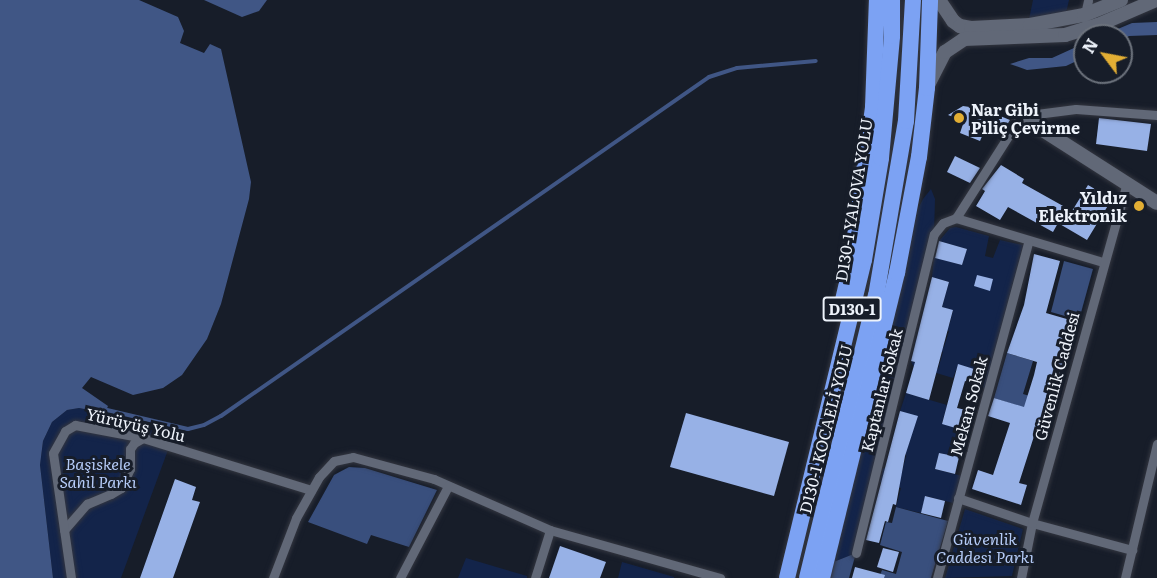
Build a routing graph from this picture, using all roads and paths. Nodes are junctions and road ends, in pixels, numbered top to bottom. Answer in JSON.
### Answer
{"nodes":[{"id":1,"x":877,"y":0,"type":"edge"},
{"id":2,"x":892,"y":0,"type":"edge"},
{"id":3,"x":913,"y":0,"type":"edge"},
{"id":4,"x":930,"y":0,"type":"edge"},
{"id":5,"x":939,"y":0,"type":"edge"},
{"id":6,"x":1088,"y":0,"type":"edge"},
{"id":7,"x":1121,"y":0,"type":"edge"},
{"id":8,"x":1156,"y":0,"type":"edge"},
{"id":9,"x":1084,"y":15,"type":"junction"},
{"id":10,"x":1082,"y":24,"type":"edge"},
{"id":11,"x":1095,"y":24,"type":"edge"},
{"id":12,"x":1073,"y":31,"type":"edge"},
{"id":13,"x":927,"y":88,"type":"junction"},
{"id":14,"x":1157,"y":115,"type":"edge"},
{"id":15,"x":1021,"y":116,"type":"junction"},
{"id":16,"x":1126,"y":183,"type":"junction"},
{"id":17,"x":1157,"y":203,"type":"edge"},
{"id":18,"x":956,"y":218,"type":"junction"},
{"id":19,"x":1028,"y":242,"type":"junction"},
{"id":20,"x":1103,"y":262,"type":"junction"},
{"id":21,"x":876,"y":296,"type":"junction"},
{"id":22,"x":878,"y":350,"type":"junction"},
{"id":23,"x":143,"y":438,"type":"junction"},
{"id":24,"x":1157,"y":444,"type":"edge"},
{"id":25,"x":448,"y":486,"type":"junction"},
{"id":26,"x":311,"y":490,"type":"junction"},
{"id":27,"x":958,"y":498,"type":"junction"},
{"id":28,"x":1032,"y":523,"type":"junction"},
{"id":29,"x":64,"y":530,"type":"junction"},
{"id":30,"x":550,"y":530,"type":"junction"},
{"id":31,"x":1132,"y":550,"type":"junction"},
{"id":32,"x":856,"y":553,"type":"dead end"},
{"id":33,"x":683,"y":567,"type":"junction"},
{"id":34,"x":71,"y":578,"type":"edge"},
{"id":35,"x":273,"y":578,"type":"edge"},
{"id":36,"x":400,"y":578,"type":"edge"},
{"id":37,"x":535,"y":578,"type":"edge"},
{"id":38,"x":680,"y":578,"type":"edge"},
{"id":39,"x":720,"y":578,"type":"edge"},
{"id":40,"x":781,"y":578,"type":"edge"},
{"id":41,"x":788,"y":578,"type":"edge"},
{"id":42,"x":807,"y":578,"type":"edge"},
{"id":43,"x":822,"y":578,"type":"edge"},
{"id":44,"x":937,"y":578,"type":"edge"},
{"id":45,"x":1021,"y":578,"type":"edge"},
{"id":46,"x":1125,"y":578,"type":"edge"}],
"edges":[{"from":1,"to":40,"type":"highway"},
{"from":2,"to":41,"type":"highway","name":"D130-1 YALOVA YOLU","number":"D130-1"},
{"from":3,"to":21,"type":"highway","name":"D130-1 KOCAELİ YOLU","number":"D130-1"},
{"from":4,"to":13,"type":"highway"},
{"from":5,"to":9,"type":"main road"},
{"from":6,"to":9,"type":"street"},
{"from":7,"to":9,"type":"main road"},
{"from":8,"to":11,"type":"main road"},
{"from":9,"to":10,"type":"street"},
{"from":12,"to":13,"type":"main road"},
{"from":13,"to":22,"type":"highway"},
{"from":14,"to":15,"type":"street"},
{"from":15,"to":16,"type":"main road"},
{"from":15,"to":18,"type":"street"},
{"from":16,"to":17,"type":"main road"},
{"from":16,"to":20,"type":"street","name":"Güvenlik Caddesi"},
{"from":18,"to":19,"type":"street"},
{"from":18,"to":32,"type":"street","name":"Kaptanlar Sokak"},
{"from":19,"to":20,"type":"street"},
{"from":19,"to":27,"type":"street","name":"Mekan Sokak"},
{"from":20,"to":28,"type":"street","name":"Güvenlik Caddesi"},
{"from":21,"to":22,"type":"highway"},
{"from":21,"to":42,"type":"highway","name":"D130-1 KOCAELİ YOLU","number":"D130-1"},
{"from":22,"to":43,"type":"highway"},
{"from":23,"to":26,"type":"street","name":"Yürüyüş Yolu"},
{"from":23,"to":29,"type":"street"},
{"from":23,"to":29,"type":"street","name":"Yürüyüş Yolu"},
{"from":24,"to":31,"type":"street"},
{"from":25,"to":26,"type":"street"},
{"from":25,"to":30,"type":"street"},
{"from":25,"to":36,"type":"street"},
{"from":26,"to":35,"type":"street"},
{"from":27,"to":28,"type":"street"},
{"from":27,"to":44,"type":"street","name":"Mekan Sokak"},
{"from":28,"to":31,"type":"street"},
{"from":28,"to":45,"type":"street","name":"Güvenlik Caddesi"},
{"from":29,"to":34,"type":"street","name":"Yürüyüş Yolu"},
{"from":30,"to":33,"type":"street"},
{"from":30,"to":37,"type":"street"},
{"from":31,"to":46,"type":"street"},
{"from":33,"to":38,"type":"street"},
{"from":33,"to":39,"type":"street"}]}
